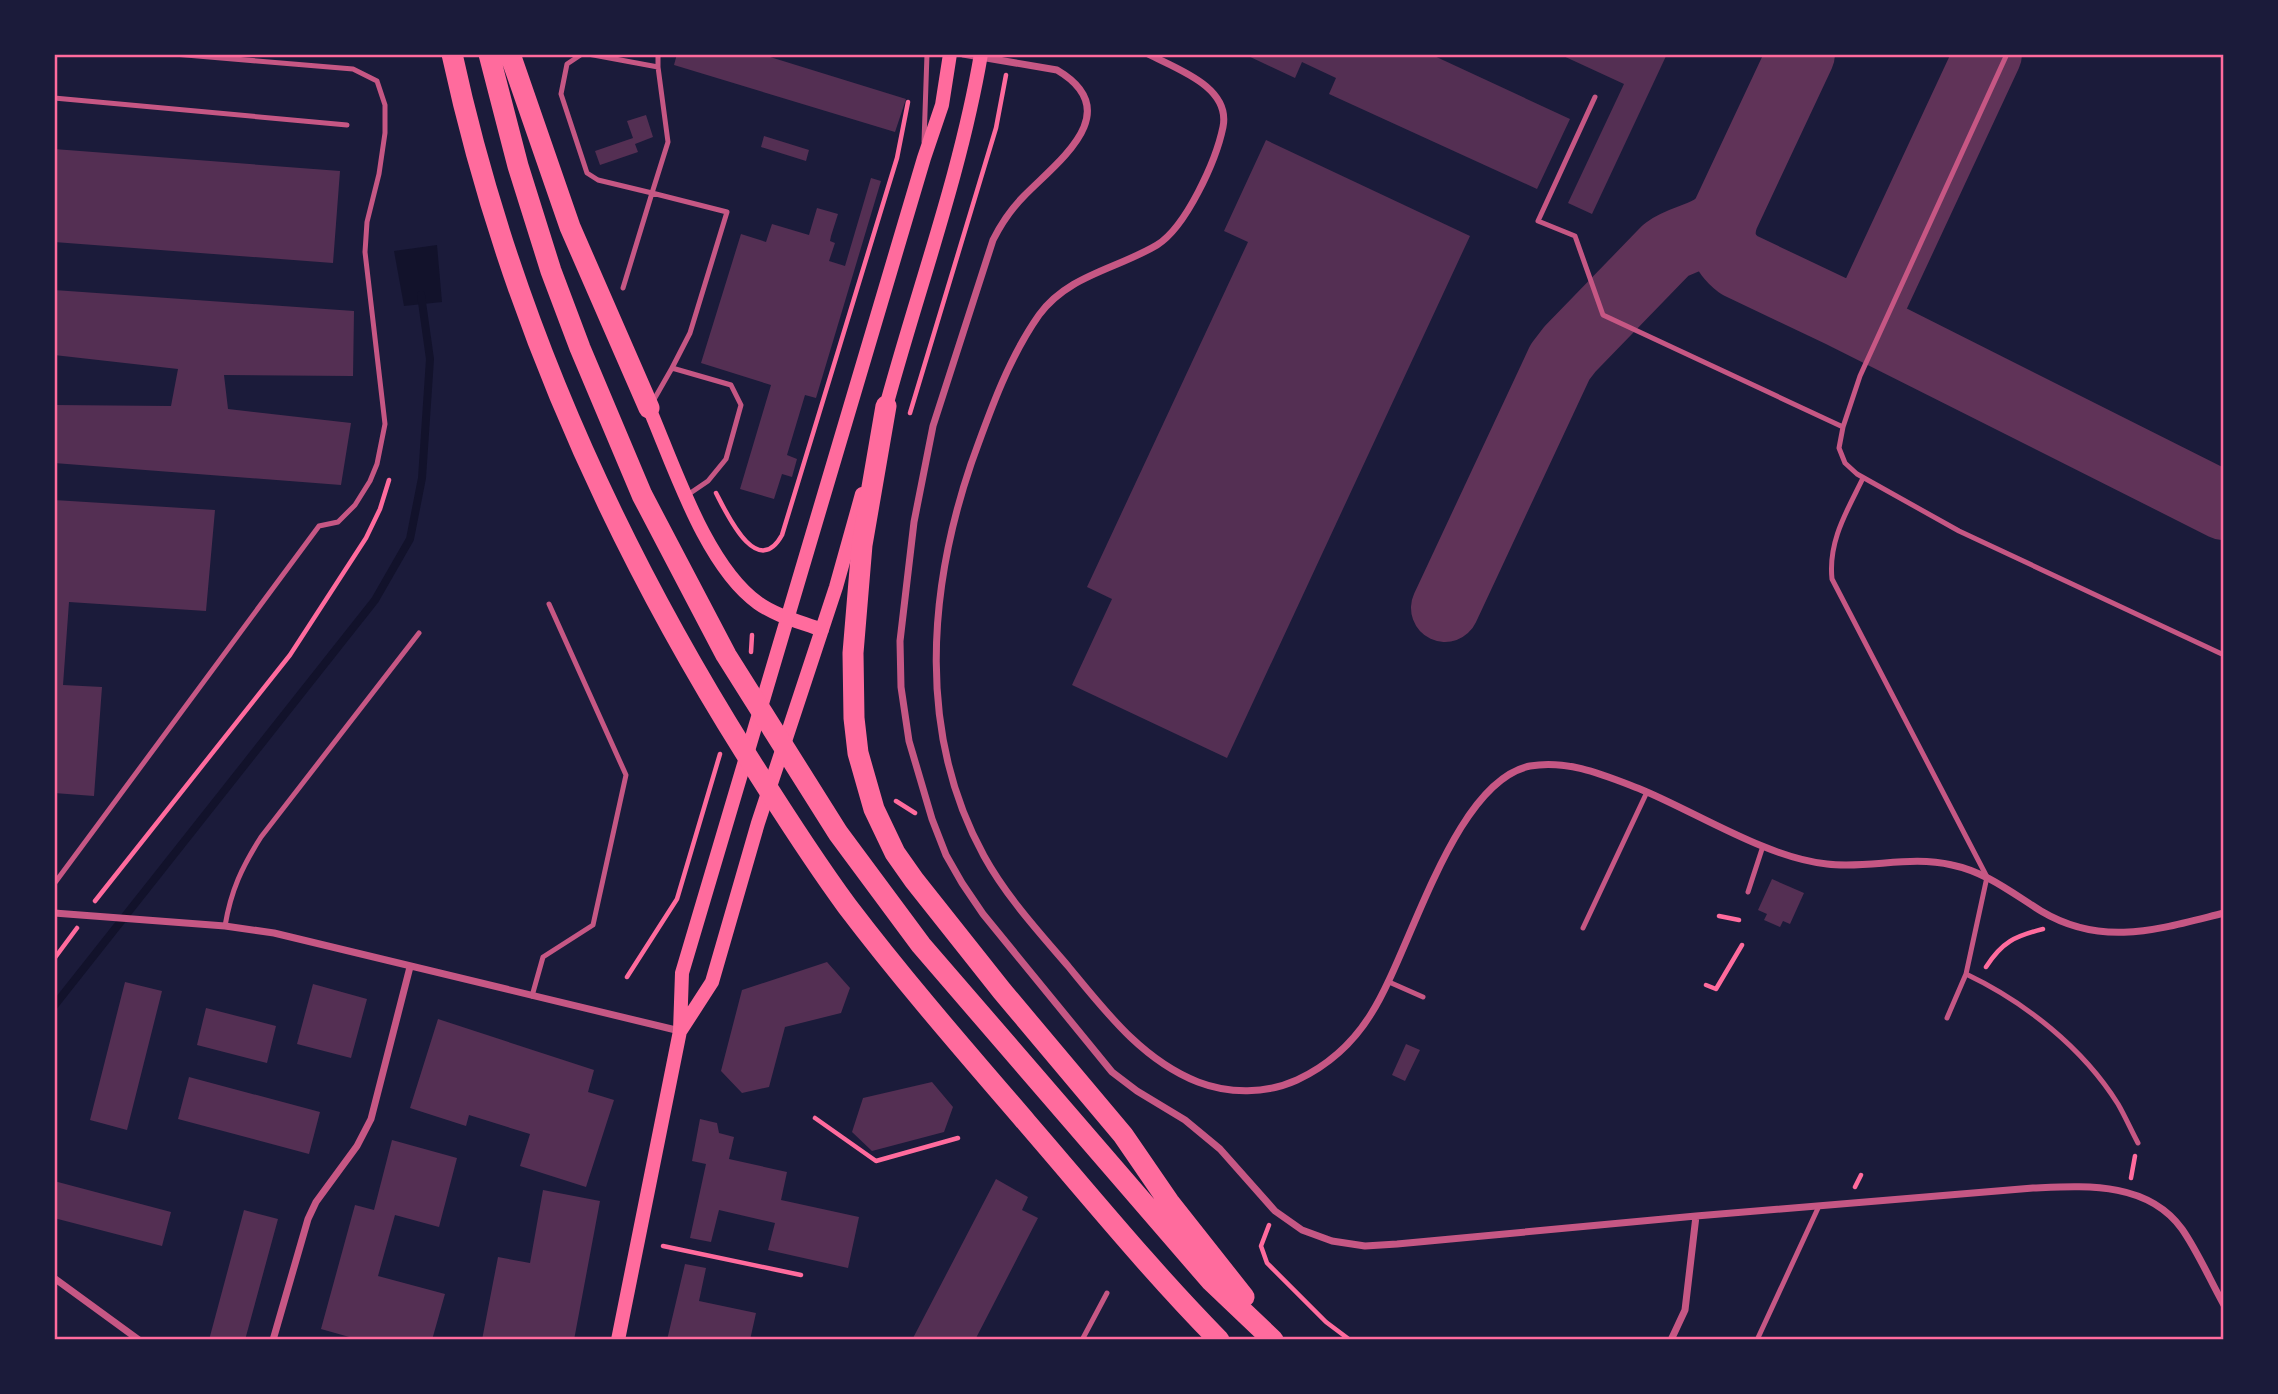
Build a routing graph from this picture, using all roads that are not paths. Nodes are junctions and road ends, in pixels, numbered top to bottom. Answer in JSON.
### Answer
{"nodes":[{"id":1,"x":174,"y":54,"type":"edge"},
{"id":2,"x":452,"y":54,"type":"edge"},
{"id":3,"x":489,"y":54,"type":"edge"},
{"id":4,"x":510,"y":54,"type":"edge"},
{"id":5,"x":582,"y":54,"type":"edge"},
{"id":6,"x":588,"y":54,"type":"edge"},
{"id":7,"x":658,"y":54,"type":"edge"},
{"id":8,"x":927,"y":54,"type":"edge"},
{"id":9,"x":950,"y":54,"type":"edge"},
{"id":10,"x":963,"y":54,"type":"edge"},
{"id":11,"x":981,"y":54,"type":"edge"},
{"id":12,"x":1148,"y":54,"type":"edge"},
{"id":13,"x":2007,"y":54,"type":"edge"},
{"id":14,"x":658,"y":67,"type":"junction"},
{"id":15,"x":1595,"y":97,"type":"dead end"},
{"id":16,"x":54,"y":98,"type":"edge"},
{"id":17,"x":347,"y":125,"type":"dead end"},
{"id":18,"x":923,"y":158,"type":"junction"},
{"id":19,"x":652,"y":193,"type":"junction"},
{"id":20,"x":623,"y":288,"type":"dead end"},
{"id":21,"x":672,"y":368,"type":"junction"},
{"id":22,"x":886,"y":406,"type":"junction"},
{"id":23,"x":649,"y":408,"type":"junction"},
{"id":24,"x":1843,"y":427,"type":"junction"},
{"id":25,"x":1863,"y":478,"type":"junction"},
{"id":26,"x":686,"y":496,"type":"junction"},
{"id":27,"x":549,"y":604,"type":"dead end"},
{"id":28,"x":788,"y":618,"type":"junction"},
{"id":29,"x":822,"y":630,"type":"junction"},
{"id":30,"x":419,"y":633,"type":"dead end"},
{"id":31,"x":2224,"y":655,"type":"edge"},
{"id":32,"x":1647,"y":792,"type":"junction"},
{"id":33,"x":1763,"y":846,"type":"junction"},
{"id":34,"x":1987,"y":877,"type":"junction"},
{"id":35,"x":54,"y":884,"type":"edge"},
{"id":36,"x":1748,"y":892,"type":"dead end"},
{"id":37,"x":54,"y":913,"type":"edge"},
{"id":38,"x":2224,"y":913,"type":"edge"},
{"id":39,"x":225,"y":926,"type":"junction"},
{"id":40,"x":1583,"y":928,"type":"dead end"},
{"id":41,"x":410,"y":967,"type":"junction"},
{"id":42,"x":1966,"y":974,"type":"junction"},
{"id":43,"x":1389,"y":982,"type":"junction"},
{"id":44,"x":532,"y":996,"type":"junction"},
{"id":45,"x":1423,"y":997,"type":"dead end"},
{"id":46,"x":1947,"y":1018,"type":"dead end"},
{"id":47,"x":680,"y":1031,"type":"junction"},
{"id":48,"x":2138,"y":1143,"type":"road end"},
{"id":49,"x":1819,"y":1206,"type":"junction"},
{"id":50,"x":1696,"y":1216,"type":"junction"},
{"id":51,"x":54,"y":1278,"type":"edge"},
{"id":52,"x":1107,"y":1293,"type":"dead end"},
{"id":53,"x":2224,"y":1305,"type":"edge"},
{"id":54,"x":139,"y":1340,"type":"edge"},
{"id":55,"x":273,"y":1340,"type":"edge"},
{"id":56,"x":618,"y":1340,"type":"edge"},
{"id":57,"x":1082,"y":1340,"type":"edge"},
{"id":58,"x":1219,"y":1340,"type":"edge"},
{"id":59,"x":1275,"y":1340,"type":"edge"},
{"id":60,"x":1671,"y":1340,"type":"edge"},
{"id":61,"x":1757,"y":1340,"type":"edge"}],
"edges":[{"from":1,"to":35,"type":"lane"},
{"from":2,"to":58,"type":"highway"},
{"from":3,"to":59,"type":"highway"},
{"from":4,"to":23,"type":"highway"},
{"from":5,"to":19,"type":"lane"},
{"from":6,"to":14,"type":"lane"},
{"from":7,"to":14,"type":"lane"},
{"from":8,"to":18,"type":"lane"},
{"from":9,"to":18,"type":"main road"},
{"from":10,"to":50,"type":"street"},
{"from":11,"to":22,"type":"main road"},
{"from":12,"to":43,"type":"street"},
{"from":13,"to":24,"type":"lane"},
{"from":14,"to":19,"type":"lane"},
{"from":15,"to":24,"type":"lane"},
{"from":16,"to":17,"type":"lane"},
{"from":18,"to":28,"type":"main road"},
{"from":19,"to":20,"type":"lane"},
{"from":19,"to":21,"type":"lane"},
{"from":21,"to":23,"type":"lane"},
{"from":21,"to":26,"type":"lane"},
{"from":22,"to":29,"type":"main road"},
{"from":22,"to":59,"type":"highway"},
{"from":23,"to":26,"type":"main road"},
{"from":24,"to":25,"type":"lane"},
{"from":25,"to":31,"type":"lane"},
{"from":25,"to":34,"type":"lane"},
{"from":26,"to":28,"type":"main road"},
{"from":27,"to":44,"type":"lane"},
{"from":28,"to":29,"type":"main road"},
{"from":28,"to":47,"type":"main road"},
{"from":29,"to":47,"type":"main road"},
{"from":30,"to":39,"type":"lane"},
{"from":32,"to":33,"type":"street"},
{"from":32,"to":40,"type":"lane"},
{"from":32,"to":43,"type":"street"},
{"from":33,"to":34,"type":"street"},
{"from":33,"to":36,"type":"lane"},
{"from":34,"to":38,"type":"street"},
{"from":34,"to":42,"type":"lane"},
{"from":37,"to":39,"type":"street"},
{"from":39,"to":41,"type":"street"},
{"from":41,"to":44,"type":"street"},
{"from":41,"to":55,"type":"street"},
{"from":42,"to":46,"type":"lane"},
{"from":42,"to":48,"type":"lane"},
{"from":43,"to":45,"type":"lane"},
{"from":44,"to":47,"type":"street"},
{"from":47,"to":56,"type":"main road"},
{"from":49,"to":50,"type":"street"},
{"from":49,"to":53,"type":"street"},
{"from":49,"to":61,"type":"lane"},
{"from":50,"to":60,"type":"street"},
{"from":51,"to":54,"type":"street"},
{"from":52,"to":57,"type":"lane"}]}
